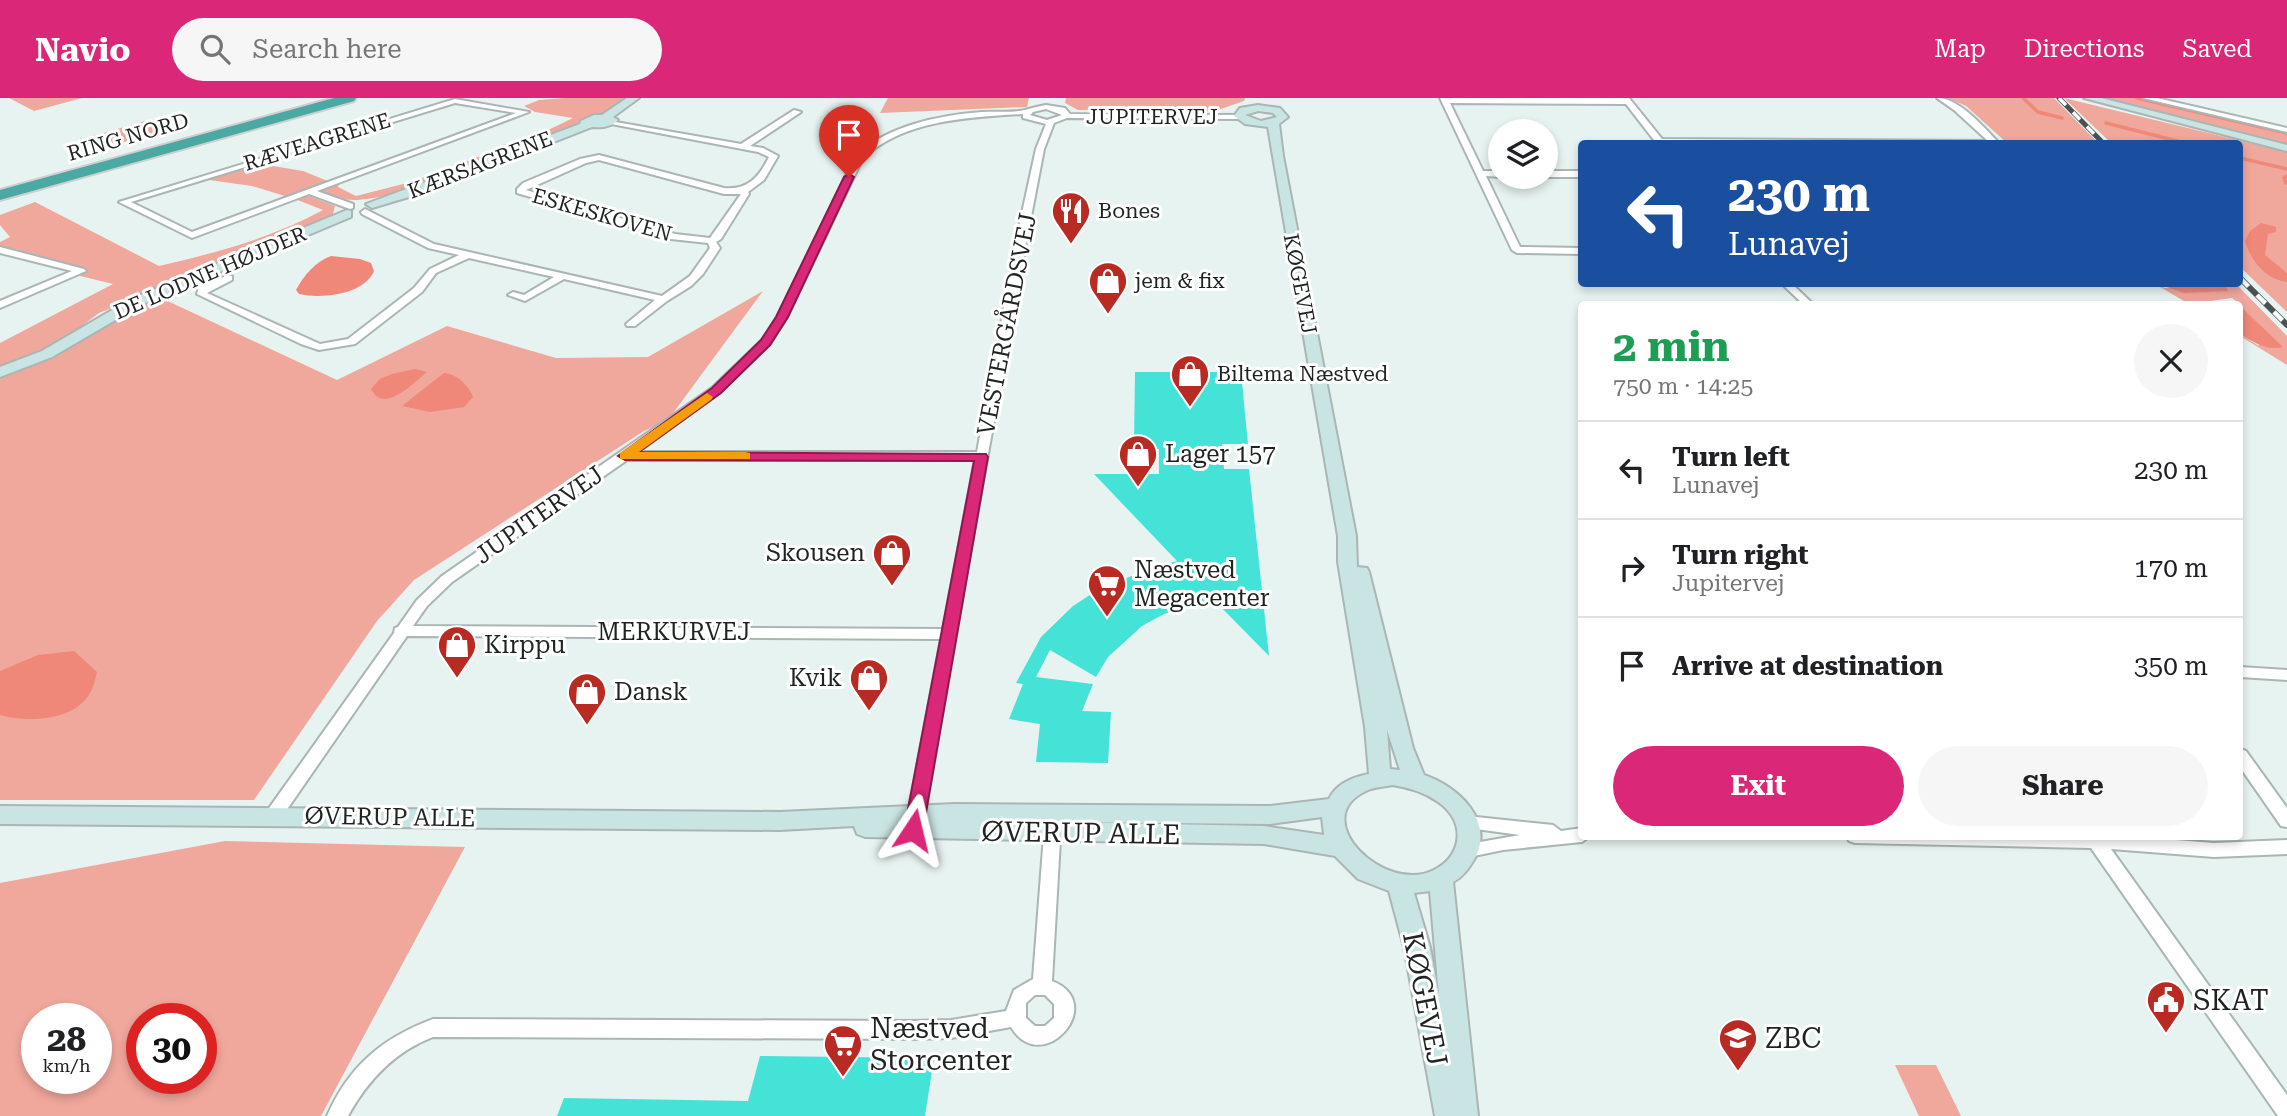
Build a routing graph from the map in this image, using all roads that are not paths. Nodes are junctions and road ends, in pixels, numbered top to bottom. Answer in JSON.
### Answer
{"nodes":[{"id":1,"x":338,"y":98,"type":"edge"},
{"id":2,"x":349,"y":98,"type":"edge"},
{"id":3,"x":634,"y":98,"type":"edge"},
{"id":4,"x":1046,"y":98,"type":"edge"},
{"id":5,"x":1053,"y":98,"type":"edge"},
{"id":6,"x":1941,"y":98,"type":"edge"},
{"id":7,"x":2147,"y":98,"type":"edge"},
{"id":8,"x":1444,"y":99,"type":"edge"},
{"id":9,"x":2094,"y":99,"type":"edge"},
{"id":10,"x":1627,"y":100,"type":"edge"},
{"id":11,"x":1258,"y":103,"type":"edge"},
{"id":12,"x":1269,"y":103,"type":"edge"},
{"id":13,"x":1041,"y":107,"type":"junction"},
{"id":14,"x":1055,"y":108,"type":"junction"},
{"id":15,"x":797,"y":112,"type":"dead end"},
{"id":16,"x":1026,"y":114,"type":"junction"},
{"id":17,"x":1066,"y":115,"type":"junction"},
{"id":18,"x":1239,"y":115,"type":"junction"},
{"id":19,"x":608,"y":120,"type":"junction"},
{"id":20,"x":1038,"y":121,"type":"junction"},
{"id":21,"x":1051,"y":121,"type":"junction"},
{"id":22,"x":1273,"y":122,"type":"junction"},
{"id":23,"x":1259,"y":123,"type":"junction"},
{"id":24,"x":2287,"y":130,"type":"edge"},
{"id":25,"x":1659,"y":140,"type":"edge"},
{"id":26,"x":1992,"y":140,"type":"edge"},
{"id":27,"x":742,"y":147,"type":"junction"},
{"id":28,"x":2287,"y":148,"type":"edge"},
{"id":29,"x":1040,"y":149,"type":"junction"},
{"id":30,"x":1277,"y":156,"type":"junction"},
{"id":31,"x":1480,"y":173,"type":"junction"},
{"id":32,"x":1488,"y":173,"type":"edge"},
{"id":33,"x":1558,"y":174,"type":"edge"},
{"id":34,"x":1578,"y":174,"type":"edge"},
{"id":35,"x":309,"y":191,"type":"junction"},
{"id":36,"x":743,"y":191,"type":"junction"},
{"id":37,"x":0,"y":193,"type":"edge"},
{"id":38,"x":369,"y":208,"type":"junction"},
{"id":39,"x":349,"y":210,"type":"junction"},
{"id":40,"x":711,"y":241,"type":"junction"},
{"id":41,"x":0,"y":250,"type":"edge"},
{"id":42,"x":1578,"y":251,"type":"edge"},
{"id":43,"x":467,"y":254,"type":"junction"},
{"id":44,"x":562,"y":276,"type":"junction"},
{"id":45,"x":229,"y":278,"type":"dead end"},
{"id":46,"x":1790,"y":287,"type":"edge"},
{"id":47,"x":513,"y":295,"type":"dead end"},
{"id":48,"x":525,"y":298,"type":"junction"},
{"id":49,"x":663,"y":299,"type":"junction"},
{"id":50,"x":538,"y":300,"type":"dead end"},
{"id":51,"x":1805,"y":301,"type":"edge"},
{"id":52,"x":0,"y":305,"type":"edge"},
{"id":53,"x":617,"y":321,"type":"dead end"},
{"id":54,"x":631,"y":324,"type":"junction"},
{"id":55,"x":643,"y":326,"type":"dead end"},
{"id":56,"x":0,"y":372,"type":"edge"},
{"id":57,"x":625,"y":456,"type":"junction"},
{"id":58,"x":981,"y":457,"type":"junction"},
{"id":59,"x":1347,"y":536,"type":"junction"},
{"id":60,"x":400,"y":631,"type":"junction"},
{"id":61,"x":949,"y":634,"type":"junction"},
{"id":62,"x":2243,"y":672,"type":"edge"},
{"id":63,"x":2287,"y":675,"type":"edge"},
{"id":64,"x":2243,"y":759,"type":"edge"},
{"id":65,"x":1380,"y":778,"type":"junction"},
{"id":66,"x":1415,"y":780,"type":"junction"},
{"id":67,"x":1335,"y":807,"type":"junction"},
{"id":68,"x":0,"y":815,"type":"edge"},
{"id":69,"x":273,"y":816,"type":"junction"},
{"id":70,"x":2287,"y":821,"type":"edge"},
{"id":71,"x":915,"y":822,"type":"junction"},
{"id":72,"x":1467,"y":822,"type":"junction"},
{"id":73,"x":1053,"y":823,"type":"junction"},
{"id":74,"x":1578,"y":835,"type":"edge"},
{"id":75,"x":1578,"y":835,"type":"edge"},
{"id":76,"x":2040,"y":840,"type":"edge"},
{"id":77,"x":2096,"y":841,"type":"junction"},
{"id":78,"x":1339,"y":847,"type":"junction"},
{"id":79,"x":2287,"y":847,"type":"edge"},
{"id":80,"x":1469,"y":850,"type":"junction"},
{"id":81,"x":1441,"y":878,"type":"junction"},
{"id":82,"x":1399,"y":883,"type":"junction"},
{"id":83,"x":1042,"y":988,"type":"junction"},
{"id":84,"x":1015,"y":1018,"type":"junction"},
{"id":85,"x":2287,"y":1112,"type":"edge"},
{"id":86,"x":337,"y":1116,"type":"edge"},
{"id":87,"x":1449,"y":1116,"type":"edge"},
{"id":88,"x":1464,"y":1116,"type":"edge"}],
"edges":[{"from":1,"to":37,"type":"highway"},
{"from":2,"to":37,"type":"highway","name":"RING NORD"},
{"from":3,"to":19,"type":"street"},
{"from":4,"to":13,"type":"street"},
{"from":5,"to":14,"type":"street"},
{"from":6,"to":26,"type":"street"},
{"from":7,"to":24,"type":"street"},
{"from":8,"to":10,"type":"street"},
{"from":8,"to":31,"type":"street"},
{"from":9,"to":28,"type":"street"},
{"from":10,"to":25,"type":"street"},
{"from":11,"to":12,"type":"street"},
{"from":11,"to":18,"type":"street"},
{"from":12,"to":22,"type":"street","name":"KØGEVEJ"},
{"from":13,"to":14,"type":"street"},
{"from":13,"to":16,"type":"street"},
{"from":14,"to":17,"type":"street"},
{"from":15,"to":27,"type":"street"},
{"from":16,"to":20,"type":"street"},
{"from":16,"to":57,"type":"street","name":"JUPITERVEJ"},
{"from":17,"to":18,"type":"street","name":"JUPITERVEJ"},
{"from":17,"to":21,"type":"street"},
{"from":18,"to":23,"type":"street"},
{"from":19,"to":27,"type":"street"},
{"from":19,"to":38,"type":"street","name":"KÆRSAGRENE"},
{"from":20,"to":21,"type":"street"},
{"from":20,"to":29,"type":"street","name":"VESTERGÅRDSVEJ"},
{"from":21,"to":29,"type":"street","name":"VESTERGÅRDSVEJ"},
{"from":22,"to":23,"type":"street"},
{"from":22,"to":30,"type":"street","name":"KØGEVEJ"},
{"from":23,"to":30,"type":"street","name":"KØGEVEJ"},
{"from":27,"to":36,"type":"street"},
{"from":29,"to":58,"type":"street","name":"VESTERGÅRDSVEJ"},
{"from":30,"to":59,"type":"street","name":"KØGEVEJ"},
{"from":31,"to":32,"type":"street"},
{"from":31,"to":42,"type":"street"},
{"from":33,"to":34,"type":"street"},
{"from":35,"to":35,"type":"street","name":"RÆVEAGRENE"},
{"from":35,"to":39,"type":"street","name":"RÆVEAGRENE"},
{"from":36,"to":40,"type":"street"},
{"from":36,"to":40,"type":"street","name":"ESKESKOVEN"},
{"from":38,"to":39,"type":"street","name":"KÆRSAGRENE"},
{"from":38,"to":43,"type":"street"},
{"from":39,"to":56,"type":"street","name":"DE LODNE HØJDER"},
{"from":40,"to":49,"type":"street"},
{"from":41,"to":52,"type":"street"},
{"from":43,"to":44,"type":"street"},
{"from":43,"to":45,"type":"street"},
{"from":44,"to":48,"type":"street"},
{"from":44,"to":49,"type":"street"},
{"from":46,"to":51,"type":"street"},
{"from":47,"to":48,"type":"street"},
{"from":48,"to":50,"type":"street"},
{"from":49,"to":54,"type":"street"},
{"from":53,"to":54,"type":"street"},
{"from":54,"to":55,"type":"street"},
{"from":57,"to":58,"type":"street"},
{"from":57,"to":60,"type":"street","name":"JUPITERVEJ"},
{"from":58,"to":61,"type":"street","name":"VESTERGÅRDSVEJ"},
{"from":59,"to":65,"type":"street","name":"KØGEVEJ"},
{"from":59,"to":66,"type":"street","name":"KØGEVEJ"},
{"from":60,"to":61,"type":"street","name":"MERKURVEJ"},
{"from":60,"to":69,"type":"street","name":"JUPITERVEJ"},
{"from":61,"to":71,"type":"street","name":"VESTERGÅRDSVEJ"},
{"from":62,"to":63,"type":"street"},
{"from":64,"to":70,"type":"street"},
{"from":65,"to":66,"type":"street"},
{"from":65,"to":67,"type":"street"},
{"from":66,"to":72,"type":"street"},
{"from":67,"to":73,"type":"street","name":"ØVERUP ALLE"},
{"from":67,"to":78,"type":"street"},
{"from":68,"to":69,"type":"street","name":"ØVERUP ALLE"},
{"from":69,"to":71,"type":"street","name":"ØVERUP ALLE"},
{"from":71,"to":73,"type":"street","name":"ØVERUP ALLE"},
{"from":72,"to":74,"type":"street"},
{"from":72,"to":80,"type":"street"},
{"from":73,"to":78,"type":"street","name":"ØVERUP ALLE"},
{"from":73,"to":83,"type":"street"},
{"from":75,"to":80,"type":"street"},
{"from":76,"to":77,"type":"street"},
{"from":77,"to":79,"type":"street"},
{"from":77,"to":85,"type":"street"},
{"from":78,"to":82,"type":"street"},
{"from":80,"to":81,"type":"street"},
{"from":81,"to":82,"type":"street"},
{"from":81,"to":88,"type":"street","name":"KØGEVEJ"},
{"from":82,"to":87,"type":"street","name":"KØGEVEJ"},
{"from":83,"to":84,"type":"street"},
{"from":83,"to":84,"type":"street"},
{"from":84,"to":86,"type":"street"}]}
